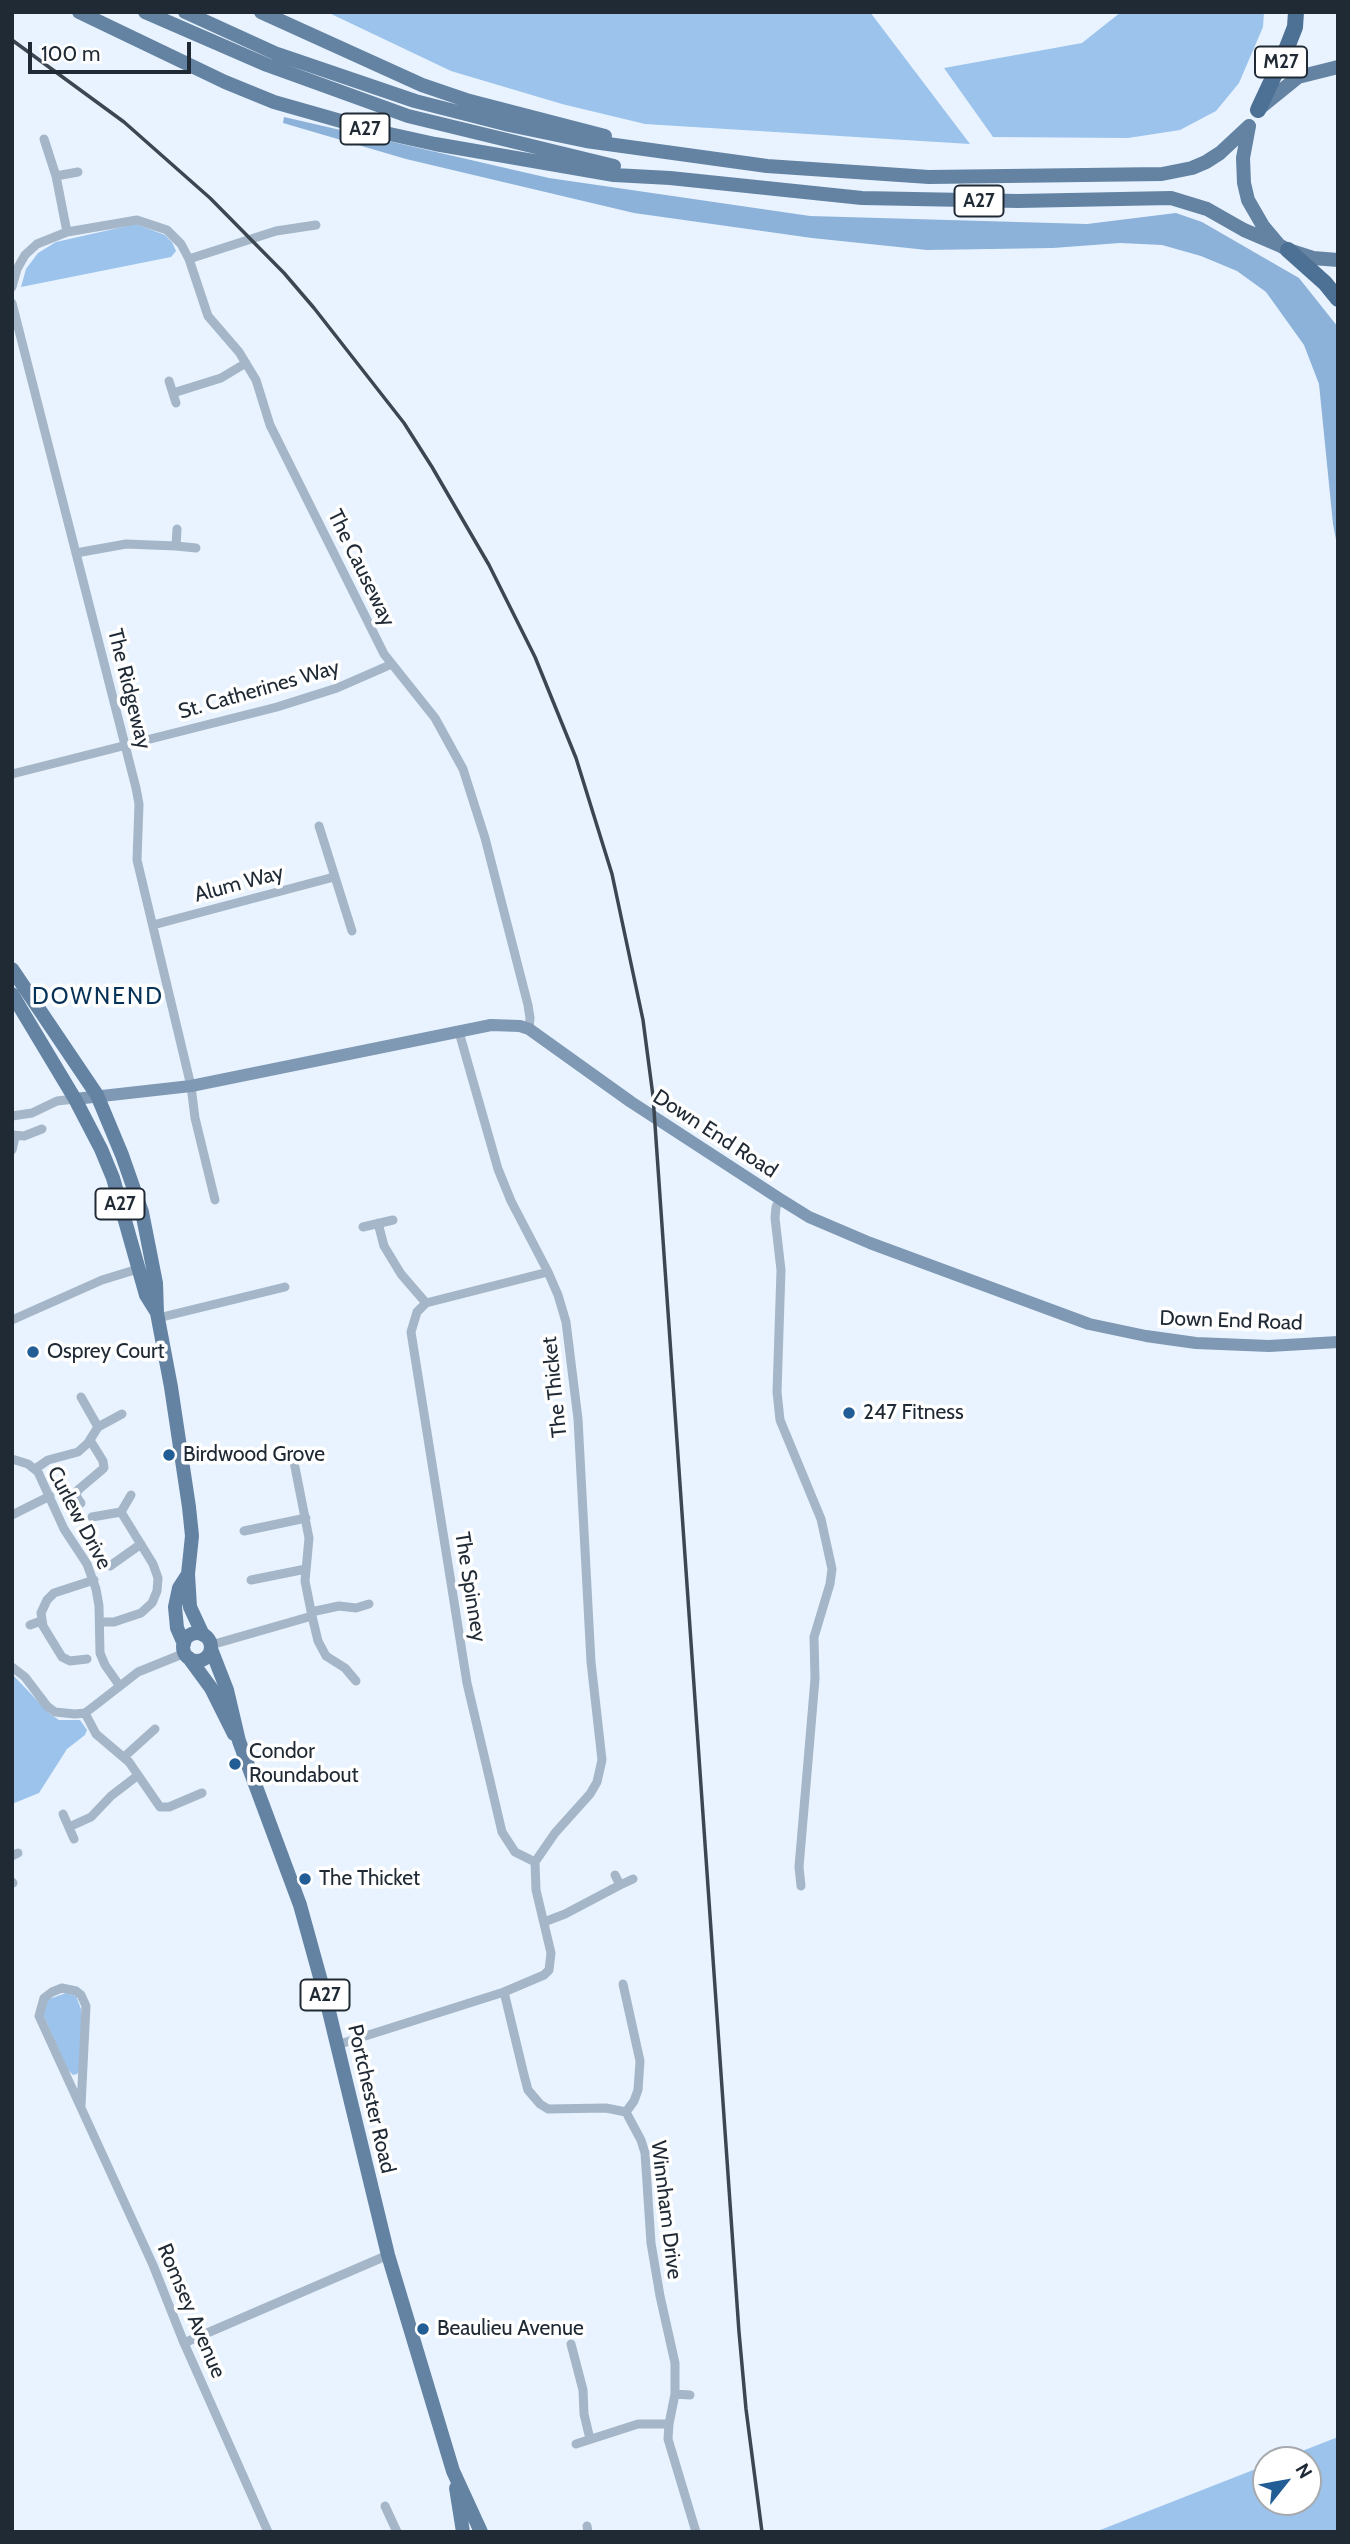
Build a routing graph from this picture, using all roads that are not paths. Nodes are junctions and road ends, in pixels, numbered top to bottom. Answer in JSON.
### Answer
{"nodes":[{"id":1,"x":79,"y":12,"type":"edge"},
{"id":2,"x":145,"y":12,"type":"edge"},
{"id":3,"x":185,"y":12,"type":"edge"},
{"id":4,"x":261,"y":12,"type":"edge"},
{"id":5,"x":1296,"y":12,"type":"edge"},
{"id":6,"x":1338,"y":66,"type":"edge"},
{"id":7,"x":1258,"y":110,"type":"junction"},
{"id":8,"x":1249,"y":125,"type":"junction"},
{"id":9,"x":44,"y":139,"type":"dead end"},
{"id":10,"x":673,"y":154,"type":"junction"},
{"id":11,"x":78,"y":172,"type":"dead end"},
{"id":12,"x":56,"y":176,"type":"junction"},
{"id":13,"x":670,"y":178,"type":"junction"},
{"id":14,"x":316,"y":225,"type":"dead end"},
{"id":15,"x":66,"y":232,"type":"junction"},
{"id":16,"x":1284,"y":248,"type":"junction"},
{"id":17,"x":189,"y":259,"type":"junction"},
{"id":18,"x":1338,"y":260,"type":"edge"},
{"id":19,"x":12,"y":288,"type":"edge"},
{"id":20,"x":1338,"y":299,"type":"edge"},
{"id":21,"x":12,"y":303,"type":"edge"},
{"id":22,"x":246,"y":363,"type":"junction"},
{"id":23,"x":169,"y":381,"type":"dead end"},
{"id":24,"x":177,"y":529,"type":"dead end"},
{"id":25,"x":176,"y":546,"type":"junction"},
{"id":26,"x":196,"y":548,"type":"dead end"},
{"id":27,"x":76,"y":553,"type":"junction"},
{"id":28,"x":392,"y":664,"type":"junction"},
{"id":29,"x":125,"y":744,"type":"junction"},
{"id":30,"x":12,"y":774,"type":"edge"},
{"id":31,"x":319,"y":826,"type":"dead end"},
{"id":32,"x":334,"y":877,"type":"junction"},
{"id":33,"x":153,"y":925,"type":"junction"},
{"id":34,"x":352,"y":931,"type":"dead end"},
{"id":35,"x":12,"y":970,"type":"edge"},
{"id":36,"x":12,"y":994,"type":"edge"},
{"id":37,"x":529,"y":1029,"type":"junction"},
{"id":38,"x":459,"y":1031,"type":"junction"},
{"id":39,"x":191,"y":1086,"type":"junction"},
{"id":40,"x":97,"y":1095,"type":"junction"},
{"id":41,"x":75,"y":1099,"type":"junction"},
{"id":42,"x":12,"y":1116,"type":"edge"},
{"id":43,"x":42,"y":1129,"type":"dead end"},
{"id":44,"x":14,"y":1136,"type":"edge"},
{"id":45,"x":12,"y":1150,"type":"edge"},
{"id":46,"x":780,"y":1199,"type":"junction"},
{"id":47,"x":215,"y":1200,"type":"dead end"},
{"id":48,"x":393,"y":1220,"type":"dead end"},
{"id":49,"x":378,"y":1223,"type":"junction"},
{"id":50,"x":363,"y":1227,"type":"dead end"},
{"id":51,"x":138,"y":1269,"type":"junction"},
{"id":52,"x":548,"y":1272,"type":"junction"},
{"id":53,"x":285,"y":1287,"type":"dead end"},
{"id":54,"x":426,"y":1303,"type":"junction"},
{"id":55,"x":158,"y":1315,"type":"junction"},
{"id":56,"x":12,"y":1320,"type":"edge"},
{"id":57,"x":1338,"y":1342,"type":"edge"},
{"id":58,"x":81,"y":1397,"type":"dead end"},
{"id":59,"x":122,"y":1414,"type":"dead end"},
{"id":60,"x":98,"y":1427,"type":"junction"},
{"id":61,"x":90,"y":1440,"type":"junction"},
{"id":62,"x":12,"y":1459,"type":"edge"},
{"id":63,"x":294,"y":1462,"type":"dead end"},
{"id":64,"x":35,"y":1469,"type":"junction"},
{"id":65,"x":50,"y":1496,"type":"junction"},
{"id":66,"x":131,"y":1496,"type":"dead end"},
{"id":67,"x":81,"y":1503,"type":"dead end"},
{"id":68,"x":121,"y":1512,"type":"junction"},
{"id":69,"x":12,"y":1515,"type":"edge"},
{"id":70,"x":92,"y":1517,"type":"dead end"},
{"id":71,"x":306,"y":1517,"type":"junction"},
{"id":72,"x":244,"y":1531,"type":"dead end"},
{"id":73,"x":141,"y":1544,"type":"junction"},
{"id":74,"x":110,"y":1566,"type":"dead end"},
{"id":75,"x":306,"y":1569,"type":"junction"},
{"id":76,"x":188,"y":1574,"type":"junction"},
{"id":77,"x":93,"y":1580,"type":"junction"},
{"id":78,"x":251,"y":1580,"type":"dead end"},
{"id":79,"x":369,"y":1604,"type":"dead end"},
{"id":80,"x":312,"y":1614,"type":"junction"},
{"id":81,"x":41,"y":1621,"type":"junction"},
{"id":82,"x":100,"y":1622,"type":"junction"},
{"id":83,"x":30,"y":1625,"type":"dead end"},
{"id":84,"x":208,"y":1643,"type":"junction"},
{"id":85,"x":186,"y":1652,"type":"junction"},
{"id":86,"x":87,"y":1659,"type":"dead end"},
{"id":87,"x":12,"y":1667,"type":"edge"},
{"id":88,"x":356,"y":1681,"type":"dead end"},
{"id":89,"x":119,"y":1685,"type":"junction"},
{"id":90,"x":85,"y":1713,"type":"junction"},
{"id":91,"x":155,"y":1729,"type":"dead end"},
{"id":92,"x":239,"y":1741,"type":"junction"},
{"id":93,"x":124,"y":1757,"type":"junction"},
{"id":94,"x":137,"y":1776,"type":"junction"},
{"id":95,"x":202,"y":1793,"type":"dead end"},
{"id":96,"x":63,"y":1814,"type":"dead end"},
{"id":97,"x":69,"y":1828,"type":"junction"},
{"id":98,"x":74,"y":1839,"type":"dead end"},
{"id":99,"x":535,"y":1862,"type":"junction"},
{"id":100,"x":615,"y":1875,"type":"dead end"},
{"id":101,"x":633,"y":1879,"type":"dead end"},
{"id":102,"x":620,"y":1885,"type":"junction"},
{"id":103,"x":801,"y":1886,"type":"dead end"},
{"id":104,"x":544,"y":1922,"type":"junction"},
{"id":105,"x":623,"y":1984,"type":"dead end"},
{"id":106,"x":505,"y":1992,"type":"junction"},
{"id":107,"x":337,"y":2045,"type":"junction"},
{"id":108,"x":81,"y":2106,"type":"junction"},
{"id":109,"x":626,"y":2112,"type":"junction"},
{"id":110,"x":388,"y":2255,"type":"junction"},
{"id":111,"x":184,"y":2343,"type":"junction"},
{"id":112,"x":571,"y":2344,"type":"dead end"},
{"id":113,"x":675,"y":2395,"type":"junction"},
{"id":114,"x":690,"y":2396,"type":"dead end"},
{"id":115,"x":669,"y":2424,"type":"junction"},
{"id":116,"x":590,"y":2439,"type":"junction"},
{"id":117,"x":576,"y":2444,"type":"dead end"},
{"id":118,"x":453,"y":2471,"type":"junction"},
{"id":119,"x":385,"y":2505,"type":"dead end"},
{"id":120,"x":268,"y":2532,"type":"edge"},
{"id":121,"x":397,"y":2532,"type":"edge"},
{"id":122,"x":463,"y":2532,"type":"edge"},
{"id":123,"x":481,"y":2532,"type":"edge"},
{"id":124,"x":696,"y":2532,"type":"edge"}],
"edges":[{"from":1,"to":13,"type":"main road","number":"A27"},
{"from":2,"to":13,"type":"main road","number":"A27"},
{"from":3,"to":10,"type":"main road","number":"A27"},
{"from":4,"to":10,"type":"main road","number":"A27"},
{"from":5,"to":7,"type":"highway","number":"M27"},
{"from":6,"to":7,"type":"main road","number":"A27"},
{"from":7,"to":8,"type":"main road","number":"A27"},
{"from":8,"to":10,"type":"main road","number":"A27"},
{"from":8,"to":16,"type":"main road","number":"A27"},
{"from":9,"to":12,"type":"street"},
{"from":11,"to":12,"type":"street"},
{"from":12,"to":15,"type":"street"},
{"from":13,"to":16,"type":"main road","number":"A27"},
{"from":14,"to":17,"type":"street"},
{"from":15,"to":17,"type":"street","name":"The Causeway"},
{"from":15,"to":19,"type":"street"},
{"from":16,"to":18,"type":"main road","number":"A27"},
{"from":16,"to":20,"type":"highway"},
{"from":17,"to":22,"type":"street","name":"The Causeway"},
{"from":21,"to":27,"type":"street","name":"The Ridgeway"},
{"from":22,"to":23,"type":"street"},
{"from":22,"to":28,"type":"street","name":"The Causeway"},
{"from":24,"to":25,"type":"street"},
{"from":25,"to":26,"type":"street"},
{"from":25,"to":27,"type":"street"},
{"from":27,"to":29,"type":"street","name":"The Ridgeway"},
{"from":28,"to":29,"type":"street","name":"St. Catherines Way"},
{"from":28,"to":37,"type":"street","name":"The Causeway"},
{"from":29,"to":30,"type":"street","name":"St. Catherines Way"},
{"from":29,"to":33,"type":"street","name":"The Ridgeway"},
{"from":31,"to":32,"type":"street"},
{"from":32,"to":33,"type":"street","name":"Alum Way"},
{"from":32,"to":34,"type":"street"},
{"from":33,"to":39,"type":"street","name":"The Ridgeway"},
{"from":35,"to":40,"type":"main road","number":"A27"},
{"from":36,"to":41,"type":"main road","number":"A27"},
{"from":37,"to":38,"type":"street"},
{"from":37,"to":46,"type":"street","name":"Down End Road"},
{"from":38,"to":39,"type":"street"},
{"from":38,"to":52,"type":"street","name":"The Thicket"},
{"from":39,"to":40,"type":"street"},
{"from":39,"to":47,"type":"street","name":"The Ridgeway"},
{"from":40,"to":41,"type":"street"},
{"from":40,"to":55,"type":"main road","name":"Portchester Road","number":"A27"},
{"from":41,"to":42,"type":"street"},
{"from":41,"to":51,"type":"main road","name":"Portchester Road","number":"A27"},
{"from":43,"to":44,"type":"street"},
{"from":44,"to":45,"type":"street"},
{"from":46,"to":57,"type":"street","name":"Down End Road"},
{"from":46,"to":103,"type":"street"},
{"from":48,"to":49,"type":"street"},
{"from":49,"to":50,"type":"street"},
{"from":49,"to":54,"type":"street"},
{"from":51,"to":55,"type":"main road","name":"Portchester Road","number":"A27"},
{"from":51,"to":56,"type":"street"},
{"from":52,"to":54,"type":"street"},
{"from":52,"to":99,"type":"street","name":"The Thicket"},
{"from":53,"to":55,"type":"street"},
{"from":54,"to":99,"type":"street","name":"The Spinney"},
{"from":55,"to":76,"type":"main road","name":"Portchester Road","number":"A27"},
{"from":58,"to":60,"type":"street"},
{"from":59,"to":60,"type":"street"},
{"from":60,"to":61,"type":"street"},
{"from":61,"to":64,"type":"street"},
{"from":61,"to":67,"type":"street"},
{"from":62,"to":64,"type":"street","name":"Curlew Drive"},
{"from":63,"to":71,"type":"street"},
{"from":64,"to":65,"type":"street","name":"Curlew Drive"},
{"from":65,"to":69,"type":"street"},
{"from":65,"to":77,"type":"street","name":"Curlew Drive"},
{"from":66,"to":68,"type":"street"},
{"from":68,"to":70,"type":"street"},
{"from":68,"to":73,"type":"street"},
{"from":71,"to":72,"type":"street"},
{"from":71,"to":75,"type":"street"},
{"from":73,"to":74,"type":"street"},
{"from":73,"to":82,"type":"street"},
{"from":75,"to":78,"type":"street"},
{"from":75,"to":80,"type":"street"},
{"from":76,"to":84,"type":"main road","name":"Portchester Road","number":"A27"},
{"from":76,"to":85,"type":"main road","name":"Portchester Road","number":"A27"},
{"from":77,"to":81,"type":"street"},
{"from":77,"to":82,"type":"street","name":"Curlew Drive"},
{"from":79,"to":80,"type":"street"},
{"from":80,"to":84,"type":"street"},
{"from":80,"to":88,"type":"street"},
{"from":81,"to":83,"type":"street"},
{"from":81,"to":86,"type":"street"},
{"from":82,"to":89,"type":"street","name":"Curlew Drive"},
{"from":84,"to":85,"type":"main road"},
{"from":84,"to":85,"type":"main road"},
{"from":84,"to":92,"type":"main road","name":"Portchester Road","number":"A27"},
{"from":85,"to":89,"type":"street"},
{"from":85,"to":92,"type":"main road","name":"Portchester Road","number":"A27"},
{"from":87,"to":90,"type":"street"},
{"from":89,"to":90,"type":"street"},
{"from":90,"to":93,"type":"street"},
{"from":91,"to":93,"type":"street"},
{"from":92,"to":107,"type":"main road","name":"Portchester Road","number":"A27"},
{"from":93,"to":94,"type":"street"},
{"from":94,"to":95,"type":"street"},
{"from":94,"to":97,"type":"street"},
{"from":96,"to":97,"type":"street"},
{"from":97,"to":98,"type":"street"},
{"from":99,"to":104,"type":"street"},
{"from":100,"to":102,"type":"street"},
{"from":101,"to":102,"type":"street"},
{"from":102,"to":104,"type":"street"},
{"from":104,"to":106,"type":"street"},
{"from":105,"to":109,"type":"street"},
{"from":106,"to":107,"type":"street"},
{"from":106,"to":109,"type":"street"},
{"from":107,"to":110,"type":"main road","name":"Portchester Road","number":"A27"},
{"from":108,"to":108,"type":"street","name":"Romsey Avenue"},
{"from":108,"to":111,"type":"street","name":"Romsey Avenue"},
{"from":109,"to":113,"type":"street","name":"Winnham Drive"},
{"from":110,"to":111,"type":"street"},
{"from":110,"to":118,"type":"main road","name":"Portchester Road","number":"A27"},
{"from":111,"to":120,"type":"street","name":"Romsey Avenue"},
{"from":112,"to":116,"type":"street"},
{"from":113,"to":114,"type":"street"},
{"from":113,"to":115,"type":"street","name":"Winnham Drive"},
{"from":115,"to":116,"type":"street"},
{"from":115,"to":124,"type":"street","name":"Winnham Drive"},
{"from":116,"to":117,"type":"street"},
{"from":118,"to":122,"type":"main road","name":"Portchester Road","number":"A27"},
{"from":118,"to":123,"type":"main road","name":"Portchester Road","number":"A27"},
{"from":119,"to":121,"type":"street"}]}
